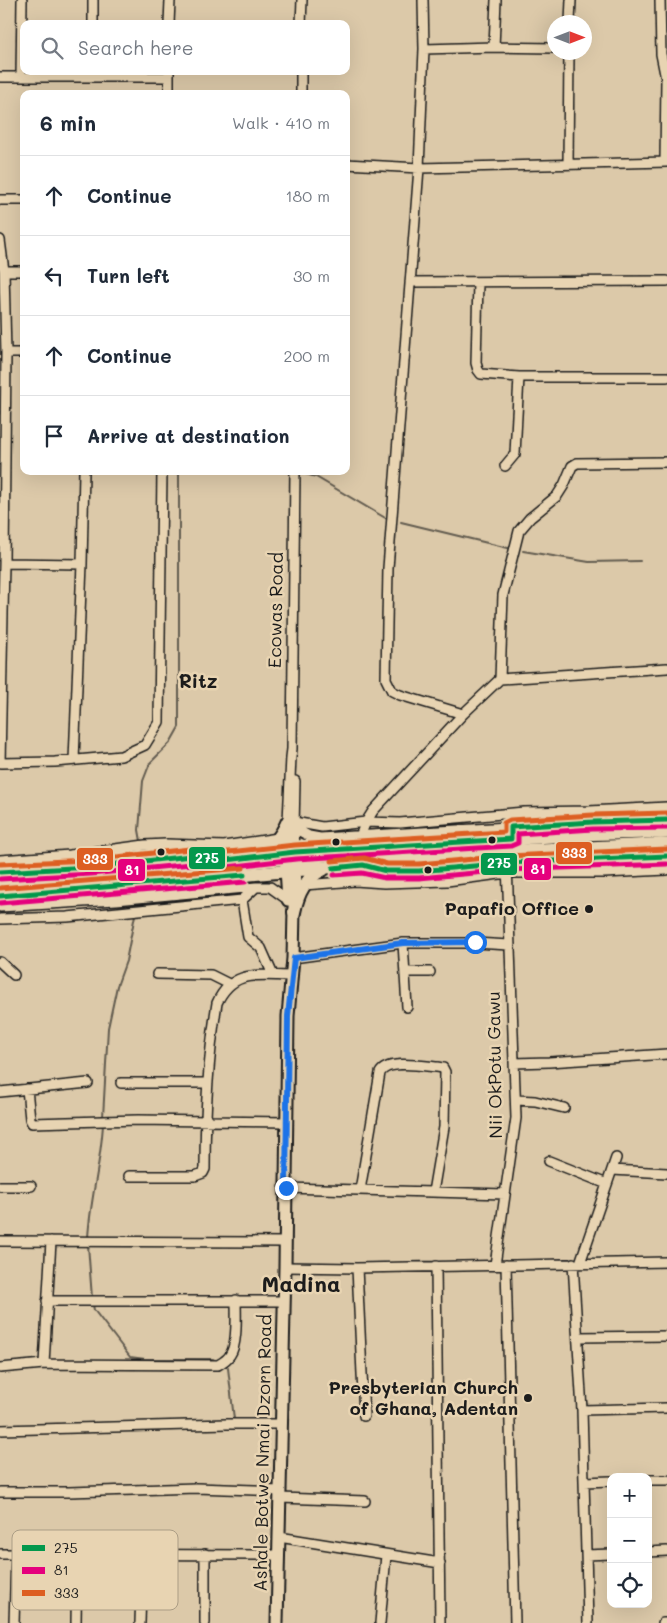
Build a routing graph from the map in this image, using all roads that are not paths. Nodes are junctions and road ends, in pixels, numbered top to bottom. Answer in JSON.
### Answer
{"nodes":[{"id":1,"x":22,"y":0,"type":"edge"},
{"id":2,"x":94,"y":0,"type":"edge"},
{"id":3,"x":170,"y":0,"type":"edge"},
{"id":4,"x":302,"y":0,"type":"edge"},
{"id":5,"x":423,"y":0,"type":"edge"},
{"id":6,"x":496,"y":0,"type":"edge"},
{"id":7,"x":571,"y":0,"type":"edge"},
{"id":8,"x":660,"y":0,"type":"edge"},
{"id":9,"x":570,"y":15,"type":"edge"},
{"id":10,"x":22,"y":20,"type":"edge"},
{"id":11,"x":94,"y":20,"type":"edge"},
{"id":12,"x":169,"y":20,"type":"edge"},
{"id":13,"x":301,"y":20,"type":"edge"},
{"id":14,"x":494,"y":47,"type":"junction"},
{"id":15,"x":547,"y":48,"type":"edge"},
{"id":16,"x":424,"y":49,"type":"junction"},
{"id":17,"x":569,"y":60,"type":"edge"},
{"id":18,"x":69,"y":75,"type":"edge"},
{"id":19,"x":169,"y":75,"type":"edge"},
{"id":20,"x":301,"y":75,"type":"edge"},
{"id":21,"x":0,"y":77,"type":"edge"},
{"id":22,"x":21,"y":77,"type":"joint"},
{"id":23,"x":666,"y":79,"type":"edge"},
{"id":24,"x":168,"y":90,"type":"edge"},
{"id":25,"x":301,"y":90,"type":"edge"},
{"id":26,"x":666,"y":162,"type":"edge"},
{"id":27,"x":350,"y":164,"type":"edge"},
{"id":28,"x":568,"y":164,"type":"junction"},
{"id":29,"x":419,"y":168,"type":"junction"},
{"id":30,"x":0,"y":200,"type":"edge"},
{"id":31,"x":20,"y":200,"type":"edge"},
{"id":32,"x":0,"y":240,"type":"edge"},
{"id":33,"x":4,"y":271,"type":"junction"},
{"id":34,"x":20,"y":272,"type":"edge"},
{"id":35,"x":667,"y":281,"type":"edge"},
{"id":36,"x":410,"y":282,"type":"junction"},
{"id":37,"x":478,"y":282,"type":"junction"},
{"id":38,"x":6,"y":353,"type":"junction"},
{"id":39,"x":20,"y":353,"type":"edge"},
{"id":40,"x":519,"y":377,"type":"junction"},
{"id":41,"x":667,"y":377,"type":"edge"},
{"id":42,"x":3,"y":385,"type":"edge"},
{"id":43,"x":667,"y":462,"type":"edge"},
{"id":44,"x":505,"y":466,"type":"dead end"},
{"id":45,"x":84,"y":475,"type":"edge"},
{"id":46,"x":162,"y":475,"type":"edge"},
{"id":47,"x":295,"y":475,"type":"edge"},
{"id":48,"x":4,"y":563,"type":"junction"},
{"id":49,"x":82,"y":564,"type":"junction"},
{"id":50,"x":667,"y":668,"type":"edge"},
{"id":51,"x":500,"y":680,"type":"junction"},
{"id":52,"x":463,"y":714,"type":"junction"},
{"id":53,"x":74,"y":760,"type":"junction"},
{"id":54,"x":1,"y":763,"type":"edge"},
{"id":55,"x":667,"y":807,"type":"edge"},
{"id":56,"x":667,"y":820,"type":"edge"},
{"id":57,"x":293,"y":821,"type":"junction"},
{"id":58,"x":366,"y":822,"type":"junction"},
{"id":59,"x":667,"y":832,"type":"edge"},
{"id":60,"x":511,"y":833,"type":"junction"},
{"id":61,"x":360,"y":836,"type":"junction"},
{"id":62,"x":280,"y":838,"type":"junction"},
{"id":63,"x":667,"y":844,"type":"edge"},
{"id":64,"x":625,"y":851,"type":"junction"},
{"id":65,"x":667,"y":856,"type":"edge"},
{"id":66,"x":254,"y":857,"type":"junction"},
{"id":67,"x":0,"y":860,"type":"edge"},
{"id":68,"x":218,"y":861,"type":"junction"},
{"id":69,"x":290,"y":862,"type":"junction"},
{"id":70,"x":507,"y":863,"type":"junction"},
{"id":71,"x":363,"y":865,"type":"junction"},
{"id":72,"x":327,"y":868,"type":"junction"},
{"id":73,"x":667,"y":870,"type":"edge"},
{"id":74,"x":0,"y":872,"type":"edge"},
{"id":75,"x":507,"y":873,"type":"junction"},
{"id":76,"x":0,"y":885,"type":"edge"},
{"id":77,"x":304,"y":885,"type":"junction"},
{"id":78,"x":256,"y":887,"type":"junction"},
{"id":79,"x":0,"y":896,"type":"edge"},
{"id":80,"x":63,"y":897,"type":"junction"},
{"id":81,"x":288,"y":897,"type":"junction"},
{"id":82,"x":242,"y":900,"type":"junction"},
{"id":83,"x":0,"y":906,"type":"edge"},
{"id":84,"x":294,"y":912,"type":"junction"},
{"id":85,"x":0,"y":920,"type":"edge"},
{"id":86,"x":403,"y":943,"type":"junction"},
{"id":87,"x":509,"y":945,"type":"junction"},
{"id":88,"x":294,"y":958,"type":"junction"},
{"id":89,"x":0,"y":962,"type":"edge"},
{"id":90,"x":405,"y":972,"type":"junction"},
{"id":91,"x":430,"y":972,"type":"dead end"},
{"id":92,"x":156,"y":974,"type":"dead end"},
{"id":93,"x":14,"y":975,"type":"dead end"},
{"id":94,"x":273,"y":975,"type":"junction"},
{"id":95,"x":290,"y":979,"type":"junction"},
{"id":96,"x":229,"y":984,"type":"junction"},
{"id":97,"x":407,"y":1007,"type":"dead end"},
{"id":98,"x":667,"y":1054,"type":"edge"},
{"id":99,"x":514,"y":1062,"type":"junction"},
{"id":100,"x":88,"y":1083,"type":"dead end"},
{"id":101,"x":121,"y":1083,"type":"dead end"},
{"id":102,"x":208,"y":1083,"type":"junction"},
{"id":103,"x":27,"y":1089,"type":"junction"},
{"id":104,"x":0,"y":1092,"type":"edge"},
{"id":105,"x":516,"y":1100,"type":"junction"},
{"id":106,"x":564,"y":1108,"type":"dead end"},
{"id":107,"x":205,"y":1122,"type":"junction"},
{"id":108,"x":287,"y":1122,"type":"junction"},
{"id":109,"x":616,"y":1158,"type":"dead end"},
{"id":110,"x":549,"y":1161,"type":"dead end"},
{"id":111,"x":612,"y":1170,"type":"junction"},
{"id":112,"x":667,"y":1173,"type":"edge"},
{"id":113,"x":130,"y":1176,"type":"dead end"},
{"id":114,"x":607,"y":1184,"type":"junction"},
{"id":115,"x":0,"y":1186,"type":"edge"},
{"id":116,"x":31,"y":1186,"type":"dead end"},
{"id":117,"x":286,"y":1188,"type":"junction"},
{"id":118,"x":360,"y":1190,"type":"junction"},
{"id":119,"x":433,"y":1192,"type":"junction"},
{"id":120,"x":505,"y":1194,"type":"junction"},
{"id":121,"x":0,"y":1241,"type":"edge"},
{"id":122,"x":51,"y":1241,"type":"junction"},
{"id":123,"x":285,"y":1242,"type":"junction"},
{"id":124,"x":667,"y":1262,"type":"edge"},
{"id":125,"x":577,"y":1263,"type":"junction"},
{"id":126,"x":495,"y":1265,"type":"junction"},
{"id":127,"x":506,"y":1265,"type":"junction"},
{"id":128,"x":436,"y":1266,"type":"junction"},
{"id":129,"x":285,"y":1267,"type":"junction"},
{"id":130,"x":357,"y":1268,"type":"junction"},
{"id":131,"x":236,"y":1300,"type":"junction"},
{"id":132,"x":284,"y":1301,"type":"junction"},
{"id":133,"x":47,"y":1302,"type":"junction"},
{"id":134,"x":667,"y":1336,"type":"edge"},
{"id":135,"x":579,"y":1338,"type":"junction"},
{"id":136,"x":44,"y":1364,"type":"junction"},
{"id":137,"x":0,"y":1368,"type":"edge"},
{"id":138,"x":667,"y":1408,"type":"edge"},
{"id":139,"x":582,"y":1410,"type":"junction"},
{"id":140,"x":364,"y":1416,"type":"dead end"},
{"id":141,"x":281,"y":1424,"type":"junction"},
{"id":142,"x":0,"y":1430,"type":"edge"},
{"id":143,"x":652,"y":1480,"type":"edge"},
{"id":144,"x":667,"y":1480,"type":"edge"},
{"id":145,"x":607,"y":1481,"type":"edge"},
{"id":146,"x":584,"y":1482,"type":"junction"},
{"id":147,"x":0,"y":1492,"type":"edge"},
{"id":148,"x":280,"y":1494,"type":"junction"},
{"id":149,"x":365,"y":1501,"type":"dead end"},
{"id":150,"x":280,"y":1538,"type":"junction"},
{"id":151,"x":667,"y":1551,"type":"edge"},
{"id":152,"x":652,"y":1552,"type":"edge"},
{"id":153,"x":178,"y":1554,"type":"edge"},
{"id":154,"x":205,"y":1554,"type":"junction"},
{"id":155,"x":607,"y":1554,"type":"edge"},
{"id":156,"x":279,"y":1555,"type":"junction"},
{"id":157,"x":386,"y":1555,"type":"junction"},
{"id":158,"x":586,"y":1555,"type":"junction"},
{"id":159,"x":440,"y":1563,"type":"junction"},
{"id":160,"x":14,"y":1610,"type":"edge"},
{"id":161,"x":76,"y":1610,"type":"edge"},
{"id":162,"x":140,"y":1610,"type":"edge"},
{"id":163,"x":14,"y":1623,"type":"edge"},
{"id":164,"x":76,"y":1623,"type":"edge"},
{"id":165,"x":140,"y":1623,"type":"edge"},
{"id":166,"x":204,"y":1623,"type":"edge"},
{"id":167,"x":277,"y":1623,"type":"edge"},
{"id":168,"x":380,"y":1623,"type":"edge"},
{"id":169,"x":440,"y":1623,"type":"edge"},
{"id":170,"x":515,"y":1623,"type":"edge"},
{"id":171,"x":588,"y":1623,"type":"edge"},
{"id":172,"x":663,"y":1623,"type":"edge"},
{"id":173,"x":667,"y":1623,"type":"edge"}],
"edges":[{"from":1,"to":10,"type":"street"},
{"from":2,"to":11,"type":"street"},
{"from":3,"to":12,"type":"street"},
{"from":4,"to":13,"type":"street"},
{"from":5,"to":16,"type":"street"},
{"from":6,"to":14,"type":"street"},
{"from":7,"to":9,"type":"street"},
{"from":8,"to":23,"type":"street"},
{"from":14,"to":15,"type":"street"},
{"from":14,"to":16,"type":"street"},
{"from":16,"to":29,"type":"street"},
{"from":17,"to":28,"type":"street"},
{"from":18,"to":22,"type":"street"},
{"from":19,"to":24,"type":"street"},
{"from":20,"to":25,"type":"street"},
{"from":21,"to":22,"type":"street"},
{"from":23,"to":26,"type":"street"},
{"from":26,"to":28,"type":"street"},
{"from":27,"to":29,"type":"street"},
{"from":28,"to":29,"type":"street"},
{"from":29,"to":36,"type":"street"},
{"from":30,"to":31,"type":"street"},
{"from":32,"to":33,"type":"street"},
{"from":33,"to":34,"type":"street"},
{"from":33,"to":38,"type":"street"},
{"from":35,"to":37,"type":"street"},
{"from":36,"to":37,"type":"street"},
{"from":36,"to":52,"type":"street"},
{"from":37,"to":40,"type":"street"},
{"from":38,"to":39,"type":"street"},
{"from":38,"to":42,"type":"street"},
{"from":40,"to":41,"type":"street"},
{"from":40,"to":44,"type":"street"},
{"from":42,"to":48,"type":"street"},
{"from":43,"to":51,"type":"street"},
{"from":45,"to":49,"type":"street"},
{"from":46,"to":53,"type":"street"},
{"from":47,"to":57,"type":"street","name":"Ecowas Road"},
{"from":48,"to":49,"type":"street"},
{"from":48,"to":54,"type":"street"},
{"from":49,"to":53,"type":"street"},
{"from":50,"to":51,"type":"street"},
{"from":51,"to":52,"type":"street"},
{"from":52,"to":58,"type":"street"},
{"from":53,"to":54,"type":"street"},
{"from":55,"to":58,"type":"street"},
{"from":56,"to":60,"type":"street"},
{"from":57,"to":58,"type":"street"},
{"from":57,"to":61,"type":"street"},
{"from":57,"to":62,"type":"highway"},
{"from":57,"to":69,"type":"street","name":"Ecowas Road"},
{"from":58,"to":61,"type":"street"},
{"from":59,"to":60,"type":"highway"},
{"from":60,"to":61,"type":"street"},
{"from":60,"to":69,"type":"highway"},
{"from":62,"to":66,"type":"highway"},
{"from":62,"to":67,"type":"street"},
{"from":63,"to":64,"type":"highway"},
{"from":64,"to":65,"type":"street"},
{"from":64,"to":70,"type":"street"},
{"from":64,"to":71,"type":"highway"},
{"from":66,"to":68,"type":"highway"},
{"from":66,"to":69,"type":"highway"},
{"from":68,"to":74,"type":"street"},
{"from":68,"to":76,"type":"highway"},
{"from":69,"to":72,"type":"highway"},
{"from":69,"to":80,"type":"highway"},
{"from":69,"to":81,"type":"main road"},
{"from":69,"to":84,"type":"main road"},
{"from":70,"to":71,"type":"street"},
{"from":70,"to":75,"type":"street","name":"Nii OkPotu Gawu"},
{"from":71,"to":72,"type":"highway"},
{"from":72,"to":77,"type":"highway"},
{"from":73,"to":75,"type":"street"},
{"from":75,"to":77,"type":"street"},
{"from":75,"to":87,"type":"street","name":"Nii OkPotu Gawu"},
{"from":77,"to":84,"type":"highway"},
{"from":78,"to":80,"type":"street"},
{"from":78,"to":81,"type":"street"},
{"from":78,"to":82,"type":"street"},
{"from":79,"to":80,"type":"highway"},
{"from":80,"to":83,"type":"street"},
{"from":81,"to":95,"type":"main road"},
{"from":82,"to":85,"type":"street"},
{"from":82,"to":94,"type":"street"},
{"from":84,"to":88,"type":"main road"},
{"from":86,"to":87,"type":"street"},
{"from":86,"to":88,"type":"street"},
{"from":86,"to":90,"type":"street"},
{"from":87,"to":99,"type":"street","name":"Nii OkPotu Gawu"},
{"from":88,"to":95,"type":"main road"},
{"from":89,"to":93,"type":"street"},
{"from":90,"to":91,"type":"street"},
{"from":90,"to":97,"type":"street"},
{"from":92,"to":96,"type":"street"},
{"from":94,"to":95,"type":"street"},
{"from":94,"to":96,"type":"street"},
{"from":95,"to":108,"type":"main road","name":"Ashale Botwe Nmai Dzorn Road"},
{"from":96,"to":102,"type":"street"},
{"from":98,"to":99,"type":"street"},
{"from":99,"to":105,"type":"street","name":"Nii OkPotu Gawu"},
{"from":100,"to":103,"type":"street"},
{"from":101,"to":102,"type":"street"},
{"from":102,"to":107,"type":"street"},
{"from":103,"to":104,"type":"street"},
{"from":103,"to":107,"type":"street"},
{"from":105,"to":106,"type":"street"},
{"from":105,"to":120,"type":"street","name":"Nii OkPotu Gawu"},
{"from":107,"to":108,"type":"street"},
{"from":107,"to":113,"type":"street"},
{"from":108,"to":117,"type":"main road","name":"Ashale Botwe Nmai Dzorn Road"},
{"from":109,"to":111,"type":"street"},
{"from":110,"to":114,"type":"street"},
{"from":111,"to":112,"type":"street"},
{"from":111,"to":114,"type":"street"},
{"from":114,"to":125,"type":"street"},
{"from":115,"to":116,"type":"street"},
{"from":117,"to":118,"type":"street"},
{"from":117,"to":123,"type":"main road","name":"Ashale Botwe Nmai Dzorn Road"},
{"from":118,"to":119,"type":"street"},
{"from":118,"to":119,"type":"street"},
{"from":119,"to":120,"type":"street"},
{"from":120,"to":126,"type":"street","name":"Nii OkPotu Gawu"},
{"from":121,"to":122,"type":"street"},
{"from":122,"to":123,"type":"street"},
{"from":122,"to":133,"type":"street"},
{"from":123,"to":129,"type":"main road","name":"Ashale Botwe Nmai Dzorn Road"},
{"from":124,"to":125,"type":"street"},
{"from":125,"to":127,"type":"street"},
{"from":125,"to":135,"type":"street"},
{"from":126,"to":127,"type":"street"},
{"from":126,"to":128,"type":"street"},
{"from":127,"to":170,"type":"street"},
{"from":128,"to":130,"type":"street"},
{"from":128,"to":159,"type":"street"},
{"from":129,"to":130,"type":"street"},
{"from":129,"to":132,"type":"main road","name":"Ashale Botwe Nmai Dzorn Road"},
{"from":130,"to":140,"type":"street"},
{"from":131,"to":132,"type":"street"},
{"from":131,"to":133,"type":"street"},
{"from":131,"to":136,"type":"street"},
{"from":132,"to":141,"type":"main road","name":"Ashale Botwe Nmai Dzorn Road"},
{"from":133,"to":136,"type":"street"},
{"from":134,"to":135,"type":"street"},
{"from":135,"to":139,"type":"street"},
{"from":136,"to":137,"type":"street"},
{"from":138,"to":139,"type":"street"},
{"from":139,"to":146,"type":"street"},
{"from":141,"to":142,"type":"street"},
{"from":141,"to":148,"type":"main road","name":"Ashale Botwe Nmai Dzorn Road"},
{"from":143,"to":144,"type":"street"},
{"from":145,"to":146,"type":"street"},
{"from":146,"to":158,"type":"street"},
{"from":147,"to":148,"type":"street"},
{"from":148,"to":149,"type":"street"},
{"from":148,"to":150,"type":"main road","name":"Ashale Botwe Nmai Dzorn Road"},
{"from":150,"to":156,"type":"main road","name":"Ashale Botwe Nmai Dzorn Road"},
{"from":150,"to":157,"type":"street"},
{"from":151,"to":152,"type":"street"},
{"from":153,"to":154,"type":"street"},
{"from":154,"to":156,"type":"street"},
{"from":154,"to":166,"type":"street"},
{"from":155,"to":158,"type":"street"},
{"from":156,"to":167,"type":"main road","name":"Ashale Botwe Nmai Dzorn Road"},
{"from":157,"to":159,"type":"street"},
{"from":157,"to":168,"type":"street"},
{"from":158,"to":171,"type":"street"},
{"from":159,"to":169,"type":"street"},
{"from":160,"to":163,"type":"street"},
{"from":161,"to":164,"type":"street"},
{"from":162,"to":165,"type":"street"},
{"from":172,"to":173,"type":"street"}]}
